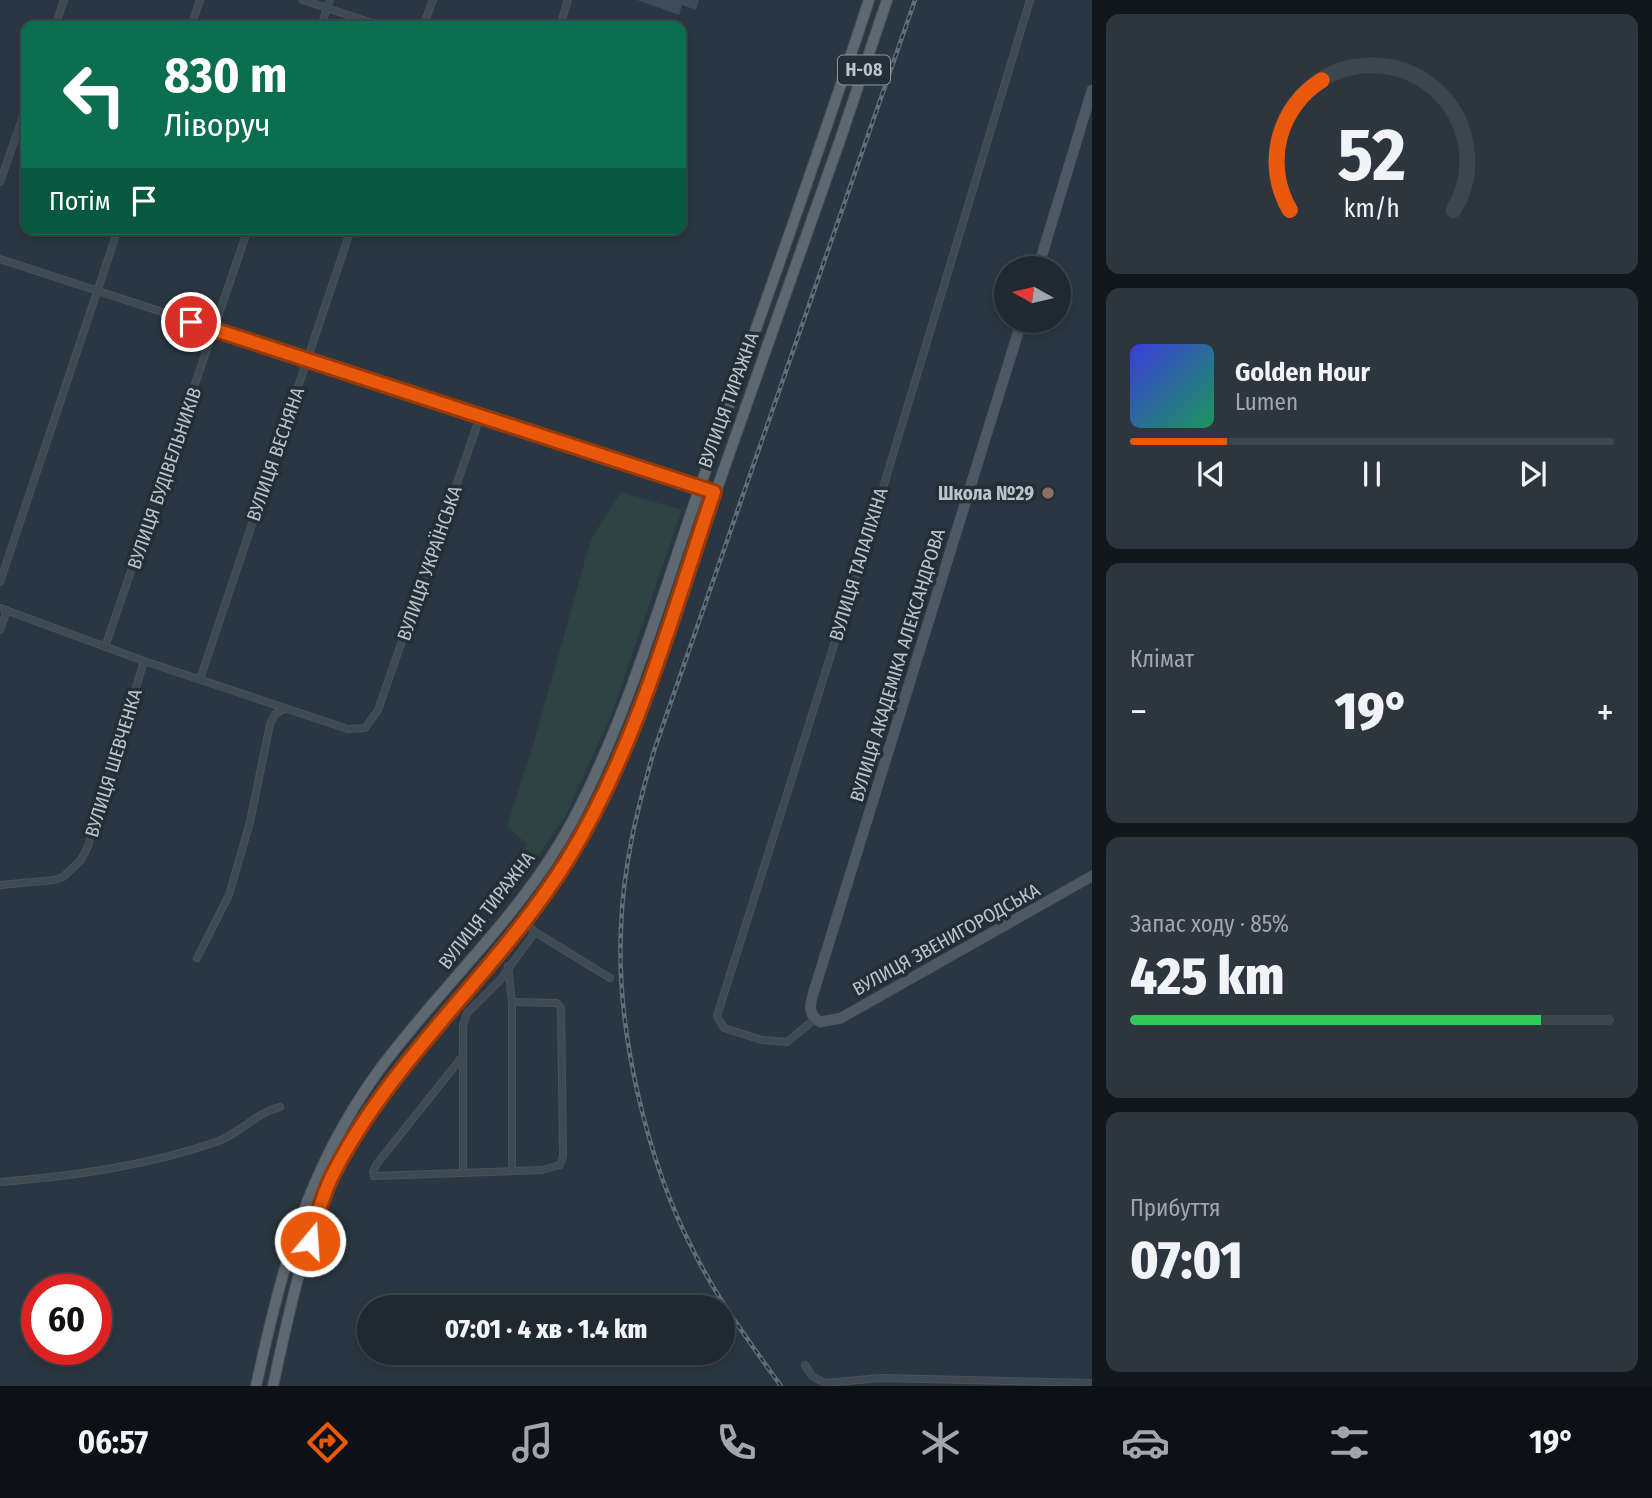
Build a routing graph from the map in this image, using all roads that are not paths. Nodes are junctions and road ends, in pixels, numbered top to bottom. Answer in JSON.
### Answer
{"nodes":[{"id":1,"x":64,"y":0,"type":"edge"},
{"id":2,"x":200,"y":0,"type":"edge"},
{"id":3,"x":303,"y":0,"type":"edge"},
{"id":4,"x":330,"y":0,"type":"edge"},
{"id":5,"x":433,"y":0,"type":"edge"},
{"id":6,"x":568,"y":0,"type":"edge"},
{"id":7,"x":869,"y":0,"type":"edge"},
{"id":8,"x":887,"y":0,"type":"edge"},
{"id":9,"x":1030,"y":0,"type":"edge"},
{"id":10,"x":327,"y":9,"type":"junction"},
{"id":11,"x":57,"y":21,"type":"edge"},
{"id":12,"x":193,"y":21,"type":"edge"},
{"id":13,"x":323,"y":21,"type":"edge"},
{"id":14,"x":365,"y":21,"type":"edge"},
{"id":15,"x":425,"y":21,"type":"edge"},
{"id":16,"x":562,"y":21,"type":"edge"},
{"id":17,"x":1092,"y":90,"type":"edge"},
{"id":18,"x":21,"y":121,"type":"edge"},
{"id":19,"x":0,"y":182,"type":"edge"},
{"id":20,"x":116,"y":235,"type":"edge"},
{"id":21,"x":246,"y":235,"type":"edge"},
{"id":22,"x":349,"y":235,"type":"edge"},
{"id":23,"x":1042,"y":256,"type":"edge"},
{"id":24,"x":0,"y":259,"type":"edge"},
{"id":25,"x":97,"y":292,"type":"junction"},
{"id":26,"x":215,"y":330,"type":"junction"},
{"id":27,"x":1018,"y":333,"type":"edge"},
{"id":28,"x":307,"y":360,"type":"junction"},
{"id":29,"x":480,"y":416,"type":"junction"},
{"id":30,"x":700,"y":488,"type":"junction"},
{"id":31,"x":714,"y":492,"type":"junction"},
{"id":32,"x":0,"y":582,"type":"edge"},
{"id":33,"x":3,"y":609,"type":"edge"},
{"id":34,"x":0,"y":630,"type":"edge"},
{"id":35,"x":105,"y":647,"type":"junction"},
{"id":36,"x":144,"y":661,"type":"junction"},
{"id":37,"x":200,"y":679,"type":"junction"},
{"id":38,"x":286,"y":708,"type":"junction"},
{"id":39,"x":1092,"y":876,"type":"edge"},
{"id":40,"x":0,"y":884,"type":"edge"},
{"id":41,"x":513,"y":910,"type":"junction"},
{"id":42,"x":524,"y":922,"type":"junction"},
{"id":43,"x":535,"y":932,"type":"junction"},
{"id":44,"x":197,"y":958,"type":"dead end"},
{"id":45,"x":508,"y":966,"type":"junction"},
{"id":46,"x":610,"y":978,"type":"dead end"},
{"id":47,"x":512,"y":1002,"type":"junction"},
{"id":48,"x":815,"y":1019,"type":"junction"},
{"id":49,"x":462,"y":1057,"type":"junction"},
{"id":50,"x":280,"y":1107,"type":"dead end"},
{"id":51,"x":512,"y":1171,"type":"junction"},
{"id":52,"x":463,"y":1173,"type":"junction"},
{"id":53,"x":0,"y":1182,"type":"edge"},
{"id":54,"x":805,"y":1365,"type":"dead end"},
{"id":55,"x":1092,"y":1383,"type":"edge"},
{"id":56,"x":256,"y":1386,"type":"edge"},
{"id":57,"x":273,"y":1386,"type":"edge"}],
"edges":[{"from":1,"to":11,"type":"street"},
{"from":2,"to":12,"type":"street"},
{"from":3,"to":10,"type":"street"},
{"from":4,"to":10,"type":"street"},
{"from":5,"to":15,"type":"street"},
{"from":6,"to":16,"type":"street"},
{"from":7,"to":30,"type":"main road","name":"ВУЛИЦЯ ТИРАЖНА","number":"Н-08"},
{"from":8,"to":31,"type":"main road","name":"ВУЛИЦЯ ТИРАЖНА","number":"Н-08"},
{"from":9,"to":48,"type":"street","name":"ВУЛИЦЯ ТАЛАЛІХІНА"},
{"from":10,"to":13,"type":"street"},
{"from":10,"to":14,"type":"street"},
{"from":17,"to":23,"type":"street"},
{"from":18,"to":19,"type":"street"},
{"from":20,"to":25,"type":"street"},
{"from":21,"to":26,"type":"street","name":"ВУЛИЦЯ БУДІВЕЛЬНИКІВ"},
{"from":22,"to":28,"type":"street","name":"ВУЛИЦЯ ВЕСНЯНА"},
{"from":24,"to":25,"type":"street"},
{"from":25,"to":26,"type":"street"},
{"from":25,"to":32,"type":"street"},
{"from":26,"to":28,"type":"street"},
{"from":26,"to":35,"type":"street","name":"ВУЛИЦЯ БУДІВЕЛЬНИКІВ"},
{"from":27,"to":48,"type":"street","name":"ВУЛИЦЯ АКАДЕМІКА АЛЕКСАНДРОВА"},
{"from":28,"to":29,"type":"street"},
{"from":28,"to":37,"type":"street","name":"ВУЛИЦЯ ВЕСНЯНА"},
{"from":29,"to":30,"type":"street"},
{"from":29,"to":38,"type":"street","name":"ВУЛИЦЯ УКРАЇНСЬКА"},
{"from":30,"to":31,"type":"street"},
{"from":30,"to":41,"type":"main road","name":"ВУЛИЦЯ ТИРАЖНА","number":"Н-08"},
{"from":31,"to":42,"type":"main road","name":"ВУЛИЦЯ ТИРАЖНА","number":"Н-08"},
{"from":33,"to":34,"type":"street"},
{"from":33,"to":35,"type":"street"},
{"from":35,"to":36,"type":"street"},
{"from":36,"to":37,"type":"street"},
{"from":36,"to":40,"type":"street","name":"ВУЛИЦЯ ШЕВЧЕНКА"},
{"from":37,"to":38,"type":"street"},
{"from":38,"to":44,"type":"street"},
{"from":39,"to":48,"type":"street","name":"ВУЛИЦЯ ЗВЕНИГОРОДСЬКА"},
{"from":41,"to":42,"type":"main road"},
{"from":41,"to":56,"type":"main road","name":"ВУЛИЦЯ ТИРАЖНА","number":"Н-08"},
{"from":42,"to":43,"type":"street"},
{"from":42,"to":57,"type":"main road","name":"ВУЛИЦЯ ТИРАЖНА","number":"Н-08"},
{"from":43,"to":45,"type":"street"},
{"from":43,"to":46,"type":"street"},
{"from":45,"to":47,"type":"street"},
{"from":45,"to":49,"type":"street"},
{"from":47,"to":51,"type":"street"},
{"from":47,"to":51,"type":"street"},
{"from":49,"to":52,"type":"street"},
{"from":49,"to":52,"type":"street"},
{"from":50,"to":53,"type":"street"},
{"from":51,"to":52,"type":"street"},
{"from":54,"to":55,"type":"street"}]}
